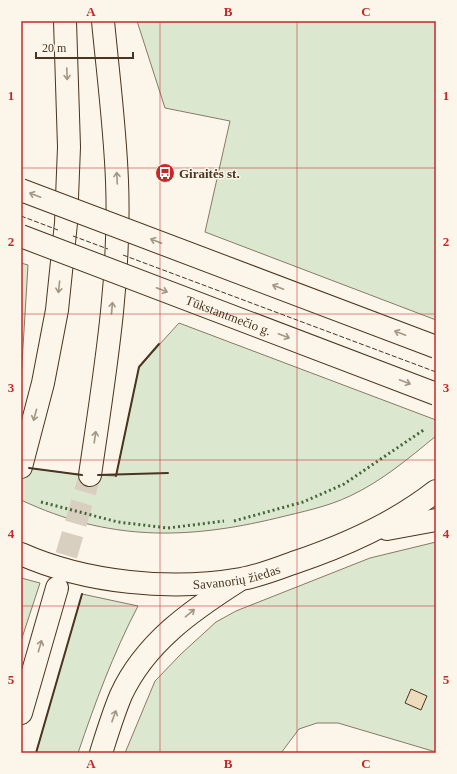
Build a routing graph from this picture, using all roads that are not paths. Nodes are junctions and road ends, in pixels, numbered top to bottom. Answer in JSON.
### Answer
{"nodes":[{"id":1,"x":65,"y":21,"type":"edge"},
{"id":2,"x":103,"y":21,"type":"edge"},
{"id":3,"x":21,"y":190,"type":"edge"},
{"id":4,"x":21,"y":236,"type":"edge"},
{"id":5,"x":436,"y":347,"type":"edge"},
{"id":6,"x":436,"y":394,"type":"edge"},
{"id":7,"x":21,"y":467,"type":"edge"},
{"id":8,"x":90,"y":475,"type":"tunnel mouth"},
{"id":9,"x":436,"y":491,"type":"edge"},
{"id":10,"x":436,"y":520,"type":"edge"},
{"id":11,"x":372,"y":532,"type":"junction"},
{"id":12,"x":21,"y":554,"type":"edge"},
{"id":13,"x":241,"y":579,"type":"junction"},
{"id":14,"x":56,"y":588,"type":"tunnel mouth"},
{"id":15,"x":21,"y":712,"type":"edge"},
{"id":16,"x":101,"y":753,"type":"edge"}],
"edges":[{"from":1,"to":7,"type":"highway","one_way":true},
{"from":8,"to":2,"type":"highway","one_way":true},
{"from":5,"to":3,"type":"highway","one_way":true,"bridge":true},
{"from":4,"to":6,"type":"highway","name":"Tūkstantmečio g.","one_way":true,"bridge":true},
{"from":9,"to":11,"type":"highway","name":"Savanorių žiedas"},
{"from":10,"to":11,"type":"highway"},
{"from":11,"to":13,"type":"highway","name":"Savanorių žiedas"},
{"from":12,"to":13,"type":"highway","name":"Savanorių žiedas"},
{"from":16,"to":13,"type":"highway","one_way":true},
{"from":15,"to":14,"type":"highway","one_way":true}]}
